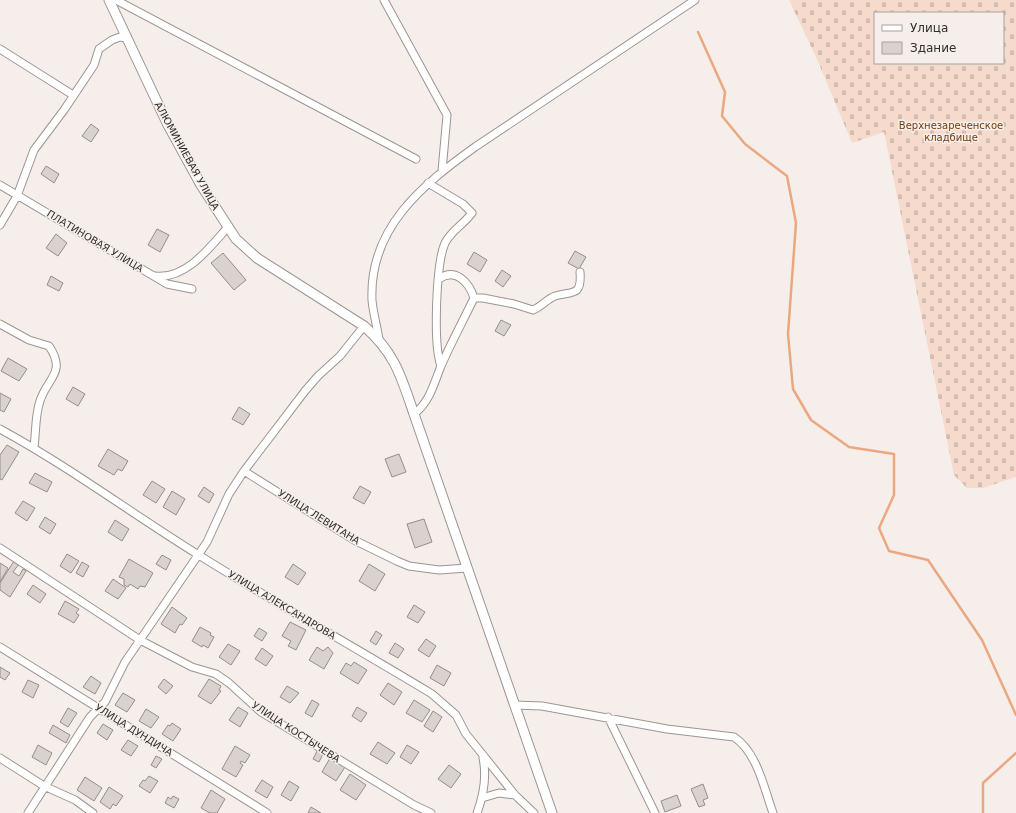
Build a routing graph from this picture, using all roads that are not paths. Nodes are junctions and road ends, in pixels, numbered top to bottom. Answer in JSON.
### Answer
{"nodes":[{"id":1,"x":109,"y":0,"type":"edge"},
{"id":2,"x":116,"y":0,"type":"edge"},
{"id":3,"x":384,"y":0,"type":"edge"},
{"id":4,"x":695,"y":0,"type":"edge"},
{"id":5,"x":126,"y":38,"type":"junction"},
{"id":6,"x":0,"y":49,"type":"edge"},
{"id":7,"x":73,"y":95,"type":"junction"},
{"id":8,"x":416,"y":159,"type":"dead end"},
{"id":9,"x":442,"y":171,"type":"junction"},
{"id":10,"x":428,"y":183,"type":"junction"},
{"id":11,"x":0,"y":185,"type":"edge"},
{"id":12,"x":17,"y":196,"type":"junction"},
{"id":13,"x":0,"y":225,"type":"edge"},
{"id":14,"x":228,"y":227,"type":"junction"},
{"id":15,"x":580,"y":272,"type":"dead end"},
{"id":16,"x":153,"y":276,"type":"junction"},
{"id":17,"x":439,"y":279,"type":"junction"},
{"id":18,"x":192,"y":289,"type":"dead end"},
{"id":19,"x":474,"y":298,"type":"junction"},
{"id":20,"x":0,"y":324,"type":"edge"},
{"id":21,"x":364,"y":326,"type":"junction"},
{"id":22,"x":379,"y":339,"type":"junction"},
{"id":23,"x":442,"y":366,"type":"junction"},
{"id":24,"x":414,"y":414,"type":"junction"},
{"id":25,"x":0,"y":429,"type":"edge"},
{"id":26,"x":34,"y":448,"type":"junction"},
{"id":27,"x":244,"y":471,"type":"junction"},
{"id":28,"x":0,"y":548,"type":"edge"},
{"id":29,"x":198,"y":555,"type":"junction"},
{"id":30,"x":467,"y":568,"type":"junction"},
{"id":31,"x":140,"y":640,"type":"junction"},
{"id":32,"x":0,"y":647,"type":"edge"},
{"id":33,"x":514,"y":705,"type":"junction"},
{"id":34,"x":99,"y":708,"type":"junction"},
{"id":35,"x":608,"y":717,"type":"junction"},
{"id":36,"x":483,"y":755,"type":"junction"},
{"id":37,"x":0,"y":758,"type":"edge"},
{"id":38,"x":44,"y":786,"type":"junction"},
{"id":39,"x":515,"y":795,"type":"junction"},
{"id":40,"x":482,"y":798,"type":"junction"},
{"id":41,"x":28,"y":813,"type":"edge"},
{"id":42,"x":93,"y":813,"type":"edge"},
{"id":43,"x":267,"y":813,"type":"edge"},
{"id":44,"x":431,"y":813,"type":"edge"},
{"id":45,"x":477,"y":813,"type":"edge"},
{"id":46,"x":534,"y":813,"type":"edge"},
{"id":47,"x":552,"y":813,"type":"edge"},
{"id":48,"x":655,"y":813,"type":"edge"},
{"id":49,"x":773,"y":813,"type":"edge"}],
"edges":[{"from":1,"to":5,"type":"street","name":"АЛЮМИНИЕВАЯ УЛИЦА"},
{"from":2,"to":8,"type":"street"},
{"from":3,"to":9,"type":"street"},
{"from":4,"to":9,"type":"street"},
{"from":5,"to":7,"type":"street"},
{"from":5,"to":14,"type":"street","name":"АЛЮМИНИЕВАЯ УЛИЦА"},
{"from":6,"to":7,"type":"street"},
{"from":7,"to":12,"type":"street"},
{"from":9,"to":10,"type":"street"},
{"from":10,"to":17,"type":"street"},
{"from":10,"to":22,"type":"street"},
{"from":11,"to":12,"type":"street","name":"ПЛАТИНОВАЯ УЛИЦА"},
{"from":12,"to":13,"type":"street"},
{"from":12,"to":16,"type":"street","name":"ПЛАТИНОВАЯ УЛИЦА"},
{"from":14,"to":16,"type":"street"},
{"from":14,"to":21,"type":"street","name":"АЛЮМИНИЕВАЯ УЛИЦА"},
{"from":15,"to":19,"type":"street"},
{"from":16,"to":18,"type":"street","name":"ПЛАТИНОВАЯ УЛИЦА"},
{"from":17,"to":19,"type":"street"},
{"from":17,"to":23,"type":"street"},
{"from":19,"to":23,"type":"street"},
{"from":20,"to":26,"type":"street"},
{"from":21,"to":22,"type":"street","name":"АЛЮМИНИЕВАЯ УЛИЦА"},
{"from":21,"to":27,"type":"street"},
{"from":22,"to":24,"type":"street"},
{"from":23,"to":24,"type":"street"},
{"from":24,"to":30,"type":"street"},
{"from":25,"to":26,"type":"street","name":"УЛИЦА АЛЕКСАНДРОВА"},
{"from":26,"to":29,"type":"street","name":"УЛИЦА АЛЕКСАНДРОВА"},
{"from":27,"to":29,"type":"street"},
{"from":27,"to":30,"type":"street","name":"УЛИЦА ЛЕВИТАНА"},
{"from":28,"to":31,"type":"street","name":"УЛИЦА КОСТЫЧЕВА"},
{"from":29,"to":31,"type":"street"},
{"from":29,"to":36,"type":"street","name":"УЛИЦА АЛЕКСАНДРОВА"},
{"from":30,"to":33,"type":"street"},
{"from":31,"to":34,"type":"street"},
{"from":31,"to":44,"type":"street","name":"УЛИЦА КОСТЫЧЕВА"},
{"from":32,"to":34,"type":"street","name":"УЛИЦА ДУНДИЧА"},
{"from":33,"to":35,"type":"street"},
{"from":33,"to":47,"type":"street"},
{"from":34,"to":38,"type":"street"},
{"from":34,"to":43,"type":"street","name":"УЛИЦА ДУНДИЧА"},
{"from":35,"to":48,"type":"street"},
{"from":35,"to":49,"type":"street"},
{"from":36,"to":39,"type":"street","name":"УЛИЦА АЛЕКСАНДРОВА"},
{"from":36,"to":40,"type":"street"},
{"from":37,"to":38,"type":"street"},
{"from":38,"to":41,"type":"street"},
{"from":38,"to":42,"type":"street"},
{"from":39,"to":40,"type":"street"},
{"from":39,"to":46,"type":"street","name":"УЛИЦА АЛЕКСАНДРОВА"},
{"from":40,"to":45,"type":"street"}]}
